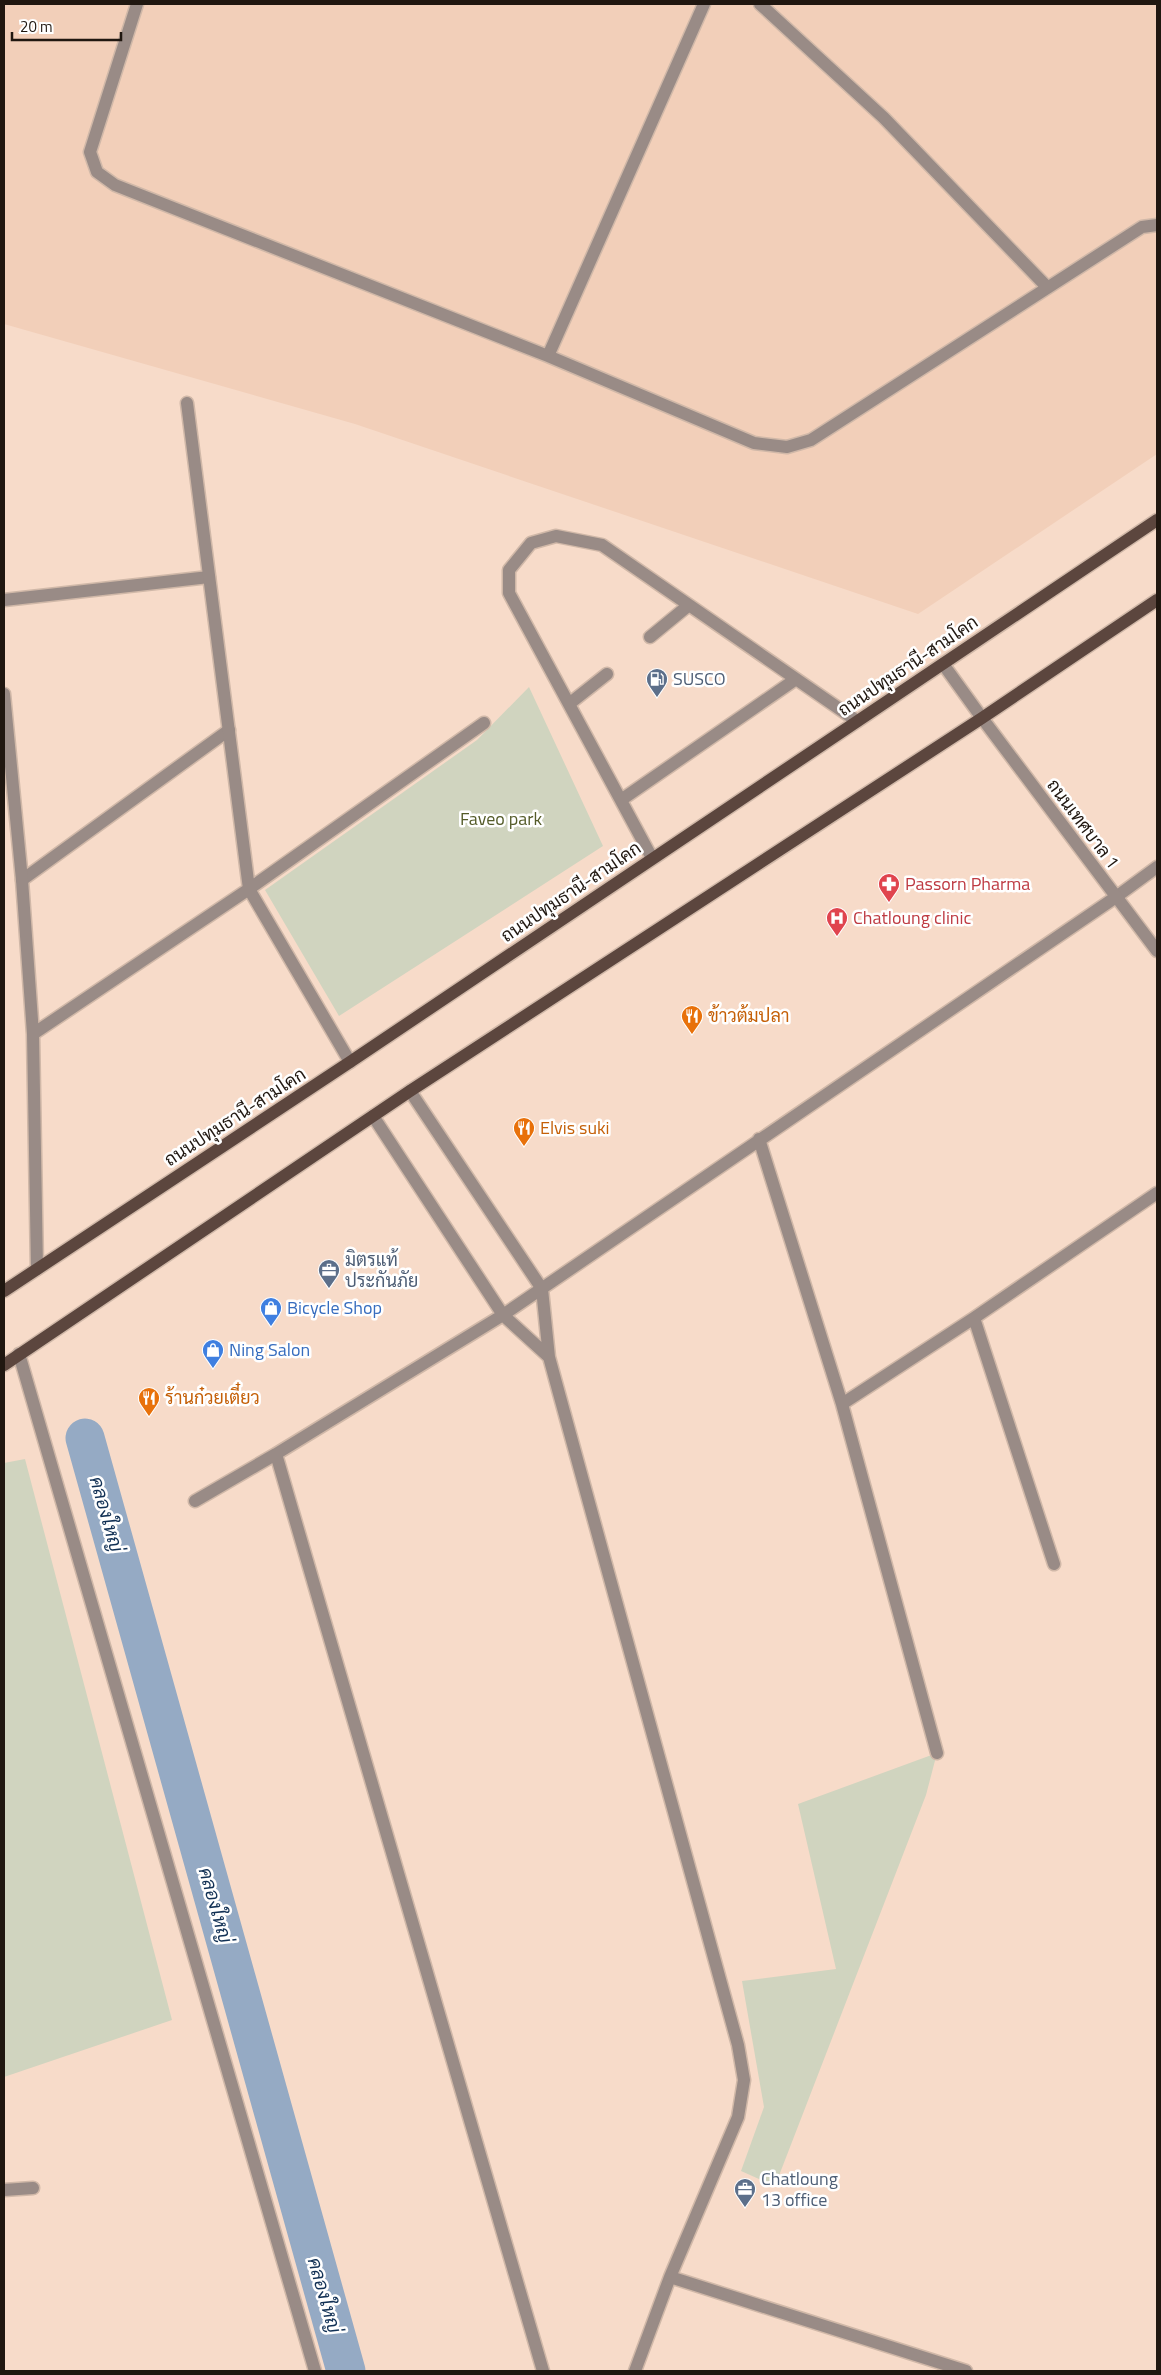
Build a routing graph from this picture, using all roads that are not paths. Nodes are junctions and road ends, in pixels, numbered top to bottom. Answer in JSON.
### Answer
{"nodes":[{"id":1,"x":137,"y":4,"type":"edge"},
{"id":2,"x":704,"y":4,"type":"edge"},
{"id":3,"x":760,"y":4,"type":"edge"},
{"id":4,"x":1157,"y":225,"type":"edge"},
{"id":5,"x":1047,"y":287,"type":"junction"},
{"id":6,"x":548,"y":356,"type":"junction"},
{"id":7,"x":188,"y":403,"type":"dead end"},
{"id":8,"x":1157,"y":520,"type":"edge"},
{"id":9,"x":209,"y":577,"type":"junction"},
{"id":10,"x":4,"y":600,"type":"edge"},
{"id":11,"x":1157,"y":600,"type":"edge"},
{"id":12,"x":689,"y":605,"type":"junction"},
{"id":13,"x":650,"y":637,"type":"dead end"},
{"id":14,"x":943,"y":664,"type":"junction"},
{"id":15,"x":607,"y":674,"type":"dead end"},
{"id":16,"x":796,"y":679,"type":"junction"},
{"id":17,"x":4,"y":694,"type":"edge"},
{"id":18,"x":569,"y":704,"type":"junction"},
{"id":19,"x":982,"y":718,"type":"junction"},
{"id":20,"x":857,"y":721,"type":"junction"},
{"id":21,"x":484,"y":723,"type":"dead end"},
{"id":22,"x":229,"y":730,"type":"junction"},
{"id":23,"x":620,"y":800,"type":"junction"},
{"id":24,"x":652,"y":858,"type":"junction"},
{"id":25,"x":1157,"y":867,"type":"edge"},
{"id":26,"x":22,"y":880,"type":"junction"},
{"id":27,"x":249,"y":889,"type":"junction"},
{"id":28,"x":1116,"y":897,"type":"junction"},
{"id":29,"x":1157,"y":951,"type":"edge"},
{"id":30,"x":33,"y":1034,"type":"junction"},
{"id":31,"x":350,"y":1062,"type":"junction"},
{"id":32,"x":410,"y":1091,"type":"junction"},
{"id":33,"x":373,"y":1116,"type":"junction"},
{"id":34,"x":759,"y":1140,"type":"junction"},
{"id":35,"x":1157,"y":1194,"type":"edge"},
{"id":36,"x":37,"y":1269,"type":"junction"},
{"id":37,"x":542,"y":1289,"type":"junction"},
{"id":38,"x":4,"y":1291,"type":"edge"},
{"id":39,"x":503,"y":1315,"type":"junction"},
{"id":40,"x":974,"y":1318,"type":"junction"},
{"id":41,"x":20,"y":1354,"type":"junction"},
{"id":42,"x":549,"y":1357,"type":"junction"},
{"id":43,"x":4,"y":1365,"type":"edge"},
{"id":44,"x":842,"y":1404,"type":"junction"},
{"id":45,"x":276,"y":1454,"type":"junction"},
{"id":46,"x":195,"y":1501,"type":"dead end"},
{"id":47,"x":1054,"y":1564,"type":"dead end"},
{"id":48,"x":937,"y":1753,"type":"dead end"},
{"id":49,"x":33,"y":2188,"type":"dead end"},
{"id":50,"x":4,"y":2190,"type":"edge"},
{"id":51,"x":670,"y":2277,"type":"junction"},
{"id":52,"x":314,"y":2371,"type":"edge"},
{"id":53,"x":543,"y":2371,"type":"edge"},
{"id":54,"x":634,"y":2371,"type":"edge"},
{"id":55,"x":966,"y":2371,"type":"edge"}],
"edges":[{"from":1,"to":6,"type":"street"},
{"from":2,"to":6,"type":"street"},
{"from":3,"to":5,"type":"street"},
{"from":4,"to":5,"type":"street"},
{"from":5,"to":6,"type":"street"},
{"from":7,"to":9,"type":"street"},
{"from":8,"to":14,"type":"main road","name":"ถนนปทุมธานี-สามโคก"},
{"from":9,"to":10,"type":"street"},
{"from":9,"to":22,"type":"street"},
{"from":11,"to":19,"type":"main road"},
{"from":12,"to":13,"type":"street"},
{"from":12,"to":16,"type":"street"},
{"from":12,"to":18,"type":"street"},
{"from":14,"to":19,"type":"street","name":"ถนนเทศบาล 1"},
{"from":14,"to":20,"type":"main road","name":"ถนนปทุมธานี-สามโคก"},
{"from":15,"to":18,"type":"street"},
{"from":16,"to":20,"type":"street"},
{"from":16,"to":23,"type":"street"},
{"from":17,"to":26,"type":"street"},
{"from":18,"to":23,"type":"street"},
{"from":19,"to":28,"type":"street","name":"ถนนเทศบาล 1"},
{"from":19,"to":32,"type":"main road"},
{"from":20,"to":24,"type":"main road","name":"ถนนปทุมธานี-สามโคก"},
{"from":21,"to":27,"type":"street"},
{"from":22,"to":26,"type":"street"},
{"from":22,"to":27,"type":"street"},
{"from":23,"to":24,"type":"street"},
{"from":24,"to":31,"type":"main road","name":"ถนนปทุมธานี-สามโคก"},
{"from":25,"to":28,"type":"street"},
{"from":26,"to":30,"type":"street"},
{"from":27,"to":30,"type":"street"},
{"from":27,"to":31,"type":"street"},
{"from":28,"to":29,"type":"street","name":"ถนนเทศบาล 1"},
{"from":28,"to":34,"type":"street"},
{"from":30,"to":36,"type":"street"},
{"from":31,"to":36,"type":"main road","name":"ถนนปทุมธานี-สามโคก"},
{"from":32,"to":33,"type":"main road"},
{"from":32,"to":37,"type":"street"},
{"from":33,"to":39,"type":"street"},
{"from":33,"to":41,"type":"main road"},
{"from":34,"to":37,"type":"street"},
{"from":34,"to":44,"type":"street"},
{"from":35,"to":40,"type":"street"},
{"from":36,"to":38,"type":"main road","name":"ถนนปทุมธานี-สามโคก"},
{"from":37,"to":39,"type":"street"},
{"from":37,"to":42,"type":"street"},
{"from":39,"to":42,"type":"street"},
{"from":39,"to":45,"type":"street"},
{"from":40,"to":44,"type":"street"},
{"from":40,"to":47,"type":"street"},
{"from":41,"to":43,"type":"main road"},
{"from":41,"to":52,"type":"street"},
{"from":42,"to":51,"type":"street"},
{"from":44,"to":48,"type":"street"},
{"from":45,"to":46,"type":"street"},
{"from":45,"to":53,"type":"street"},
{"from":49,"to":50,"type":"street"},
{"from":51,"to":54,"type":"street"},
{"from":51,"to":55,"type":"street"}]}
